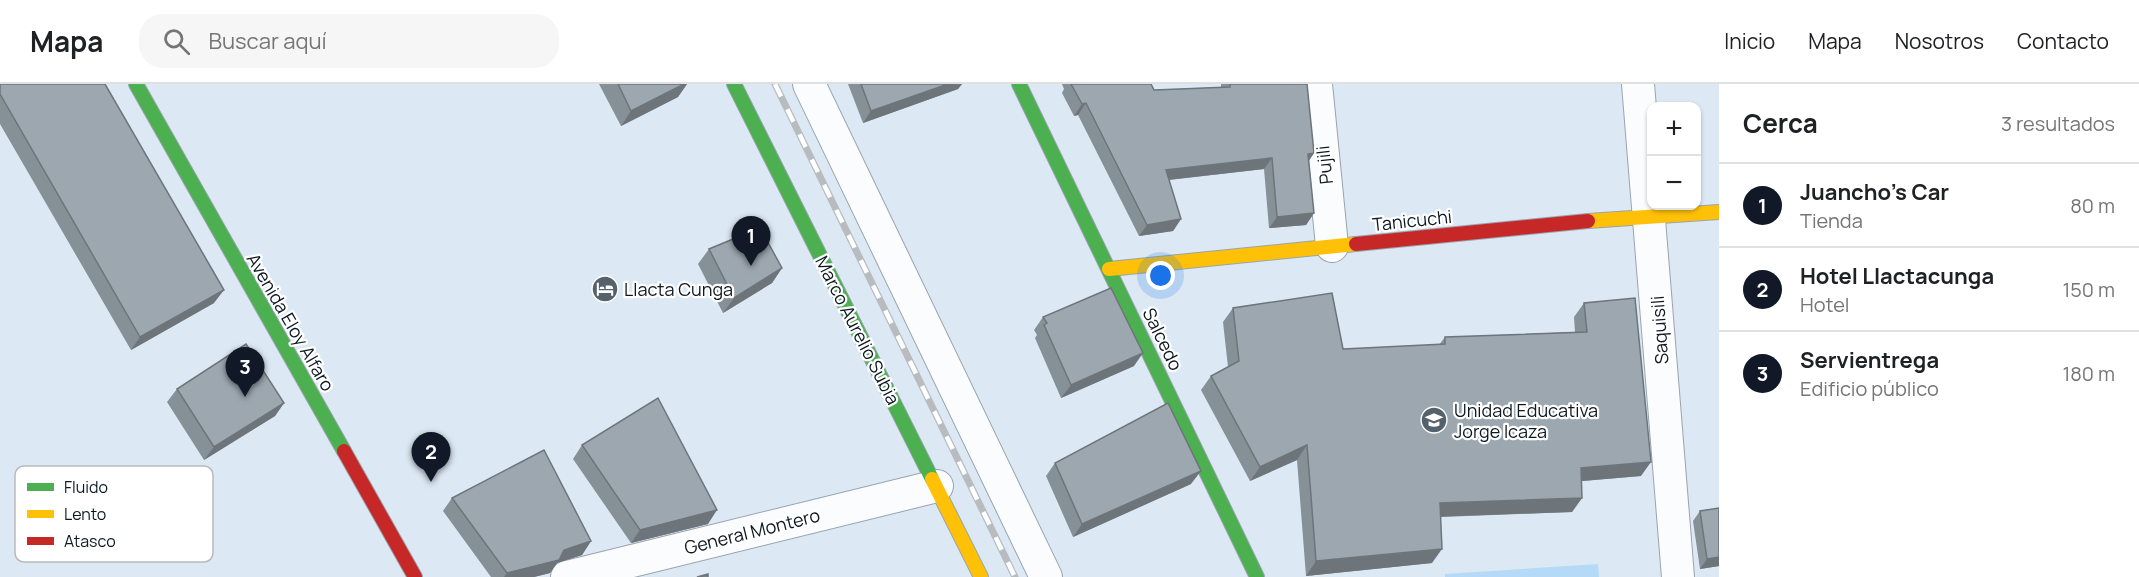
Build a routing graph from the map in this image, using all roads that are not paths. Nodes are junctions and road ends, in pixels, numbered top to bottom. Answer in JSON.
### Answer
{"nodes":[{"id":1,"x":136,"y":84,"type":"edge"},
{"id":2,"x":734,"y":84,"type":"edge"},
{"id":3,"x":809,"y":84,"type":"edge"},
{"id":4,"x":1019,"y":84,"type":"edge"},
{"id":5,"x":1316,"y":84,"type":"edge"},
{"id":6,"x":1638,"y":84,"type":"edge"},
{"id":7,"x":1719,"y":212,"type":"edge"},
{"id":8,"x":1651,"y":215,"type":"junction"},
{"id":9,"x":1332,"y":246,"type":"junction"},
{"id":10,"x":1109,"y":269,"type":"junction"},
{"id":11,"x":937,"y":486,"type":"junction"},
{"id":12,"x":415,"y":577,"type":"edge"},
{"id":13,"x":567,"y":577,"type":"edge"},
{"id":14,"x":981,"y":577,"type":"edge"},
{"id":15,"x":1046,"y":577,"type":"edge"},
{"id":16,"x":1257,"y":577,"type":"edge"},
{"id":17,"x":1678,"y":577,"type":"edge"}],
"edges":[{"from":1,"to":12,"type":"street","name":"Avenida Eloy Alfaro"},
{"from":2,"to":11,"type":"street","name":"Marco Aurelio Subia"},
{"from":3,"to":15,"type":"street"},
{"from":4,"to":10,"type":"street","name":"Salcedo"},
{"from":5,"to":9,"type":"street","name":"Pujili"},
{"from":6,"to":8,"type":"street","name":"Saquisili"},
{"from":7,"to":8,"type":"street","name":"Tanicuchi"},
{"from":8,"to":9,"type":"street","name":"Tanicuchi"},
{"from":8,"to":17,"type":"street","name":"Saquisili"},
{"from":9,"to":10,"type":"street","name":"Tanicuchi"},
{"from":10,"to":16,"type":"street","name":"Salcedo"},
{"from":11,"to":13,"type":"street","name":"General Montero"},
{"from":11,"to":14,"type":"street","name":"Marco Aurelio Subia"}]}
